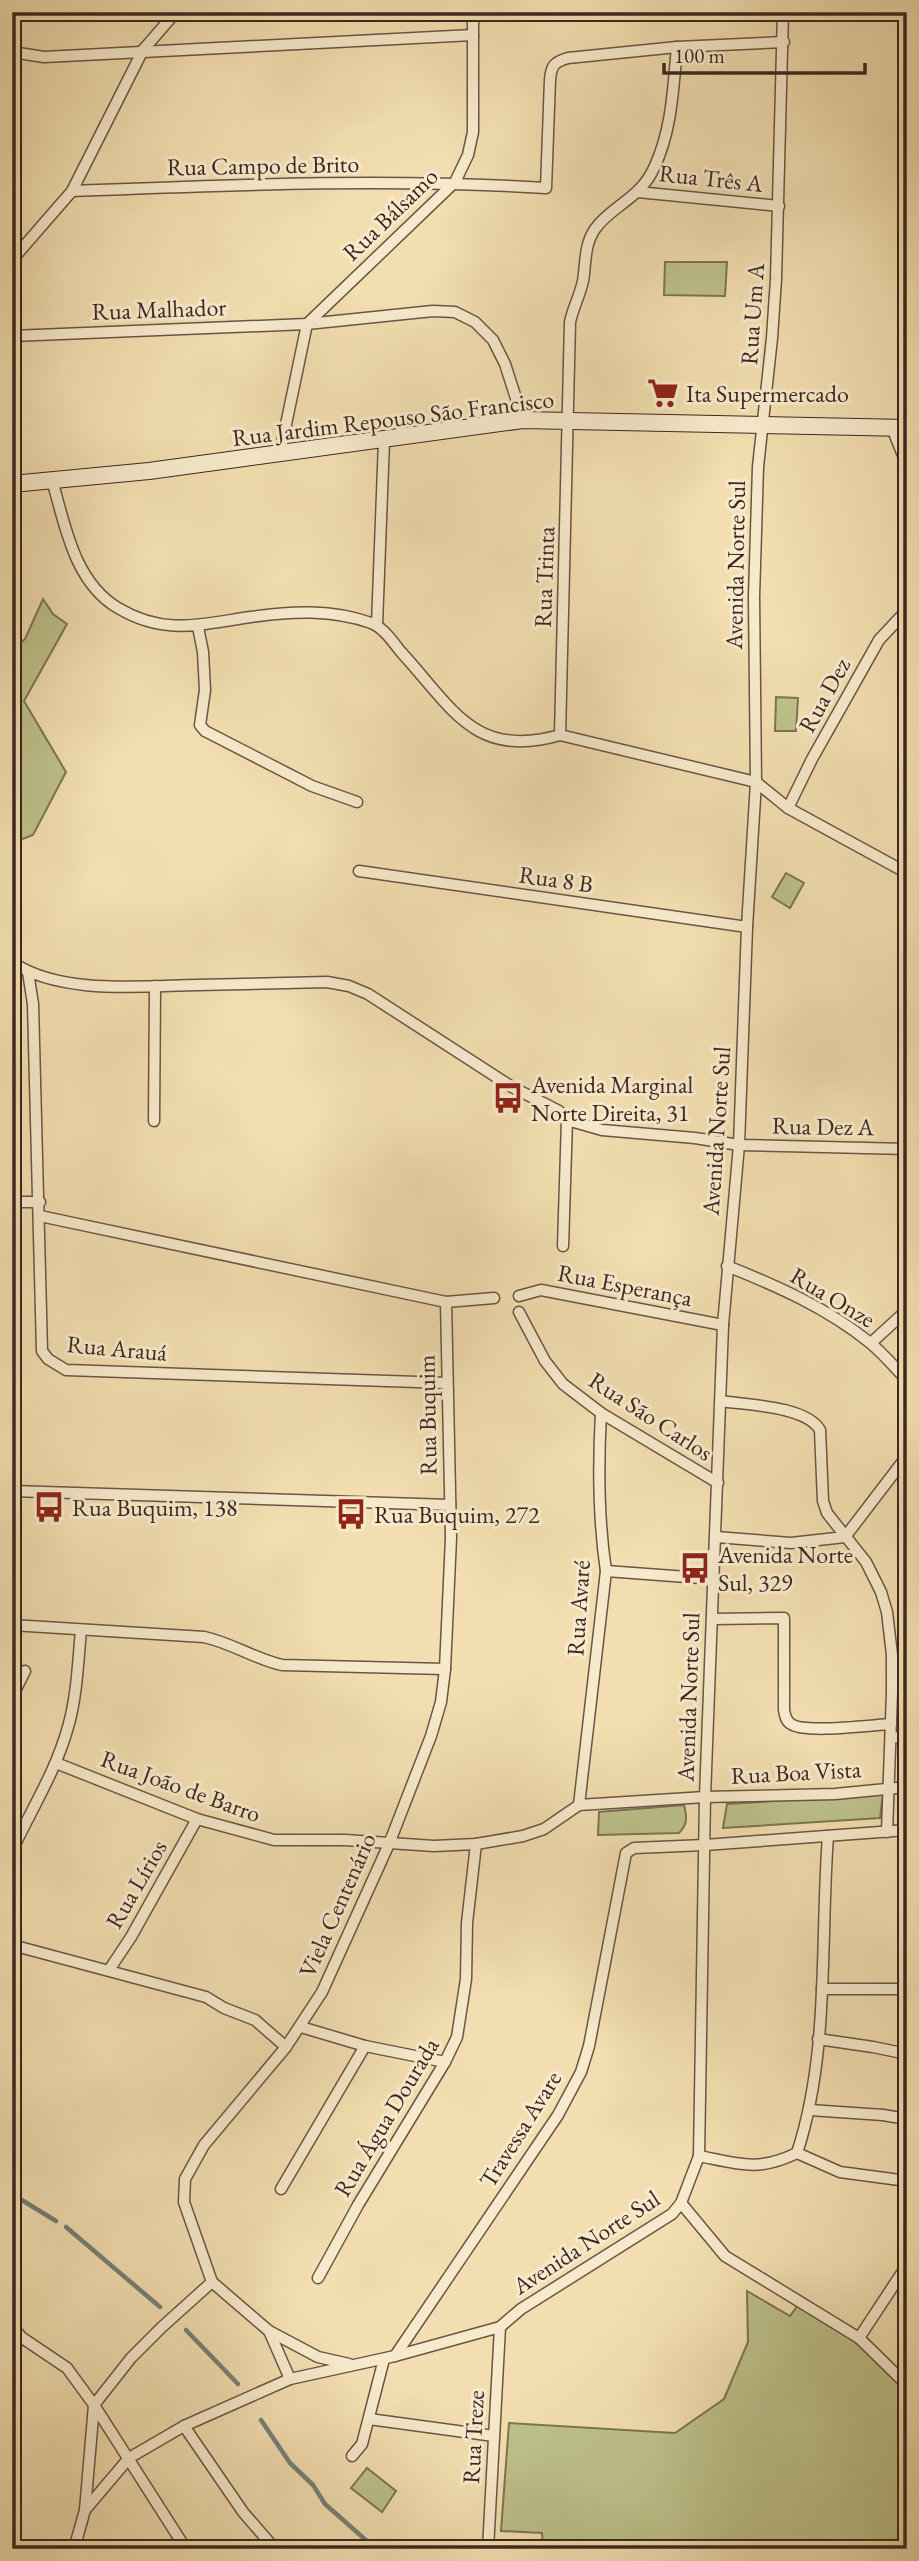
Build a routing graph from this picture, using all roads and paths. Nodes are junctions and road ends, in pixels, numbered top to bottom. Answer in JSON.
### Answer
{"nodes":[{"id":1,"x":176,"y":12,"type":"edge"},
{"id":2,"x":473,"y":12,"type":"edge"},
{"id":3,"x":783,"y":12,"type":"edge"},
{"id":4,"x":473,"y":35,"type":"junction"},
{"id":5,"x":784,"y":42,"type":"junction"},
{"id":6,"x":677,"y":47,"type":"junction"},
{"id":7,"x":143,"y":50,"type":"junction"},
{"id":8,"x":12,"y":52,"type":"edge"},
{"id":9,"x":455,"y":183,"type":"junction"},
{"id":10,"x":72,"y":191,"type":"junction"},
{"id":11,"x":638,"y":192,"type":"junction"},
{"id":12,"x":779,"y":206,"type":"junction"},
{"id":13,"x":12,"y":260,"type":"edge"},
{"id":14,"x":307,"y":324,"type":"junction"},
{"id":15,"x":12,"y":336,"type":"edge"},
{"id":16,"x":523,"y":420,"type":"junction"},
{"id":17,"x":569,"y":420,"type":"junction"},
{"id":18,"x":762,"y":424,"type":"junction"},
{"id":19,"x":899,"y":428,"type":"edge"},
{"id":20,"x":384,"y":441,"type":"junction"},
{"id":21,"x":281,"y":453,"type":"junction"},
{"id":22,"x":907,"y":465,"type":"edge"},
{"id":23,"x":52,"y":480,"type":"junction"},
{"id":24,"x":12,"y":484,"type":"edge"},
{"id":25,"x":907,"y":610,"type":"edge"},
{"id":26,"x":377,"y":625,"type":"junction"},
{"id":27,"x":198,"y":627,"type":"junction"},
{"id":28,"x":560,"y":735,"type":"junction"},
{"id":29,"x":755,"y":782,"type":"junction"},
{"id":30,"x":357,"y":802,"type":"dead end"},
{"id":31,"x":788,"y":808,"type":"junction"},
{"id":32,"x":359,"y":871,"type":"dead end"},
{"id":33,"x":907,"y":873,"type":"edge"},
{"id":34,"x":747,"y":927,"type":"junction"},
{"id":35,"x":12,"y":962,"type":"edge"},
{"id":36,"x":28,"y":972,"type":"junction"},
{"id":37,"x":155,"y":986,"type":"junction"},
{"id":38,"x":567,"y":1119,"type":"junction"},
{"id":39,"x":154,"y":1121,"type":"dead end"},
{"id":40,"x":739,"y":1145,"type":"junction"},
{"id":41,"x":907,"y":1149,"type":"edge"},
{"id":42,"x":12,"y":1202,"type":"edge"},
{"id":43,"x":40,"y":1202,"type":"junction"},
{"id":44,"x":40,"y":1216,"type":"junction"},
{"id":45,"x":563,"y":1246,"type":"dead end"},
{"id":46,"x":727,"y":1266,"type":"junction"},
{"id":47,"x":519,"y":1296,"type":"dead end"},
{"id":48,"x":494,"y":1298,"type":"dead end"},
{"id":49,"x":446,"y":1302,"type":"junction"},
{"id":50,"x":907,"y":1310,"type":"edge"},
{"id":51,"x":519,"y":1312,"type":"dead end"},
{"id":52,"x":723,"y":1325,"type":"junction"},
{"id":53,"x":872,"y":1343,"type":"junction"},
{"id":54,"x":907,"y":1380,"type":"edge"},
{"id":55,"x":447,"y":1384,"type":"junction"},
{"id":56,"x":721,"y":1401,"type":"junction"},
{"id":57,"x":601,"y":1413,"type":"junction"},
{"id":58,"x":907,"y":1456,"type":"edge"},
{"id":59,"x":718,"y":1483,"type":"junction"},
{"id":60,"x":12,"y":1491,"type":"edge"},
{"id":61,"x":450,"y":1505,"type":"junction"},
{"id":62,"x":716,"y":1537,"type":"junction"},
{"id":63,"x":845,"y":1537,"type":"junction"},
{"id":64,"x":606,"y":1571,"type":"junction"},
{"id":65,"x":714,"y":1579,"type":"junction"},
{"id":66,"x":713,"y":1619,"type":"junction"},
{"id":67,"x":12,"y":1625,"type":"edge"},
{"id":68,"x":81,"y":1630,"type":"junction"},
{"id":69,"x":445,"y":1669,"type":"junction"},
{"id":70,"x":25,"y":1671,"type":"dead end"},
{"id":71,"x":12,"y":1697,"type":"edge"},
{"id":72,"x":891,"y":1724,"type":"junction"},
{"id":73,"x":891,"y":1737,"type":"junction"},
{"id":74,"x":907,"y":1738,"type":"edge"},
{"id":75,"x":56,"y":1763,"type":"junction"},
{"id":76,"x":907,"y":1787,"type":"edge"},
{"id":77,"x":890,"y":1788,"type":"junction"},
{"id":78,"x":705,"y":1797,"type":"junction"},
{"id":79,"x":579,"y":1805,"type":"junction"},
{"id":80,"x":197,"y":1819,"type":"junction"},
{"id":81,"x":907,"y":1830,"type":"edge"},
{"id":82,"x":887,"y":1832,"type":"junction"},
{"id":83,"x":828,"y":1836,"type":"junction"},
{"id":84,"x":389,"y":1844,"type":"junction"},
{"id":85,"x":476,"y":1844,"type":"junction"},
{"id":86,"x":705,"y":1845,"type":"junction"},
{"id":87,"x":12,"y":1851,"type":"edge"},
{"id":88,"x":12,"y":1945,"type":"edge"},
{"id":89,"x":109,"y":1970,"type":"junction"},
{"id":90,"x":822,"y":1989,"type":"junction"},
{"id":91,"x":907,"y":1989,"type":"edge"},
{"id":92,"x":301,"y":2027,"type":"junction"},
{"id":93,"x":818,"y":2039,"type":"junction"},
{"id":94,"x":365,"y":2046,"type":"junction"},
{"id":95,"x":286,"y":2047,"type":"junction"},
{"id":96,"x":907,"y":2054,"type":"edge"},
{"id":97,"x":445,"y":2062,"type":"junction"},
{"id":98,"x":810,"y":2110,"type":"junction"},
{"id":99,"x":907,"y":2119,"type":"edge"},
{"id":100,"x":797,"y":2153,"type":"junction"},
{"id":101,"x":699,"y":2156,"type":"junction"},
{"id":102,"x":907,"y":2181,"type":"edge"},
{"id":103,"x":281,"y":2189,"type":"dead end"},
{"id":104,"x":681,"y":2203,"type":"junction"},
{"id":105,"x":907,"y":2265,"type":"edge"},
{"id":106,"x":318,"y":2278,"type":"dead end"},
{"id":107,"x":212,"y":2282,"type":"junction"},
{"id":108,"x":500,"y":2327,"type":"junction"},
{"id":109,"x":269,"y":2331,"type":"junction"},
{"id":110,"x":16,"y":2332,"type":"edge"},
{"id":111,"x":859,"y":2338,"type":"junction"},
{"id":112,"x":390,"y":2357,"type":"junction"},
{"id":113,"x":12,"y":2359,"type":"edge"},
{"id":114,"x":354,"y":2365,"type":"junction"},
{"id":115,"x":290,"y":2379,"type":"junction"},
{"id":116,"x":907,"y":2385,"type":"edge"},
{"id":117,"x":94,"y":2405,"type":"junction"},
{"id":118,"x":369,"y":2418,"type":"junction"},
{"id":119,"x":184,"y":2426,"type":"junction"},
{"id":120,"x":494,"y":2436,"type":"junction"},
{"id":121,"x":352,"y":2456,"type":"dead end"},
{"id":122,"x":129,"y":2458,"type":"junction"},
{"id":123,"x":85,"y":2510,"type":"junction"},
{"id":124,"x":74,"y":2549,"type":"edge"},
{"id":125,"x":186,"y":2549,"type":"edge"},
{"id":126,"x":275,"y":2549,"type":"edge"},
{"id":127,"x":488,"y":2549,"type":"edge"}],
"edges":[{"from":1,"to":7,"type":"street"},
{"from":2,"to":4,"type":"street","name":"Rua Bálsamo"},
{"from":3,"to":5,"type":"street","name":"Rua Um A"},
{"from":4,"to":7,"type":"street"},
{"from":4,"to":9,"type":"street","name":"Rua Bálsamo"},
{"from":5,"to":6,"type":"street"},
{"from":5,"to":12,"type":"street","name":"Rua Um A"},
{"from":6,"to":9,"type":"street","name":"Rua Campo de Brito"},
{"from":6,"to":11,"type":"street","name":"Rua Trinta"},
{"from":7,"to":8,"type":"street"},
{"from":7,"to":10,"type":"street"},
{"from":9,"to":10,"type":"street","name":"Rua Campo de Brito"},
{"from":9,"to":14,"type":"street","name":"Rua Bálsamo"},
{"from":10,"to":13,"type":"street"},
{"from":11,"to":12,"type":"street","name":"Rua Três A"},
{"from":11,"to":17,"type":"street","name":"Rua Trinta"},
{"from":12,"to":18,"type":"street","name":"Rua Um A"},
{"from":14,"to":15,"type":"street","name":"Rua Malhador"},
{"from":14,"to":16,"type":"street","name":"Rua Malhador"},
{"from":14,"to":21,"type":"street"},
{"from":16,"to":17,"type":"street","name":"Rua Jardim Repouso São Francisco"},
{"from":16,"to":20,"type":"street","name":"Rua Jardim Repouso São Francisco"},
{"from":17,"to":18,"type":"street","name":"Rua Jardim Repouso São Francisco"},
{"from":17,"to":28,"type":"street","name":"Rua Trinta"},
{"from":18,"to":19,"type":"street","name":"Rua Jardim Repouso São Francisco"},
{"from":18,"to":29,"type":"street","name":"Avenida Norte Sul"},
{"from":19,"to":22,"type":"street"},
{"from":20,"to":21,"type":"street","name":"Rua Jardim Repouso São Francisco"},
{"from":20,"to":26,"type":"street"},
{"from":21,"to":23,"type":"street","name":"Rua Jardim Repouso São Francisco"},
{"from":23,"to":24,"type":"street","name":"Rua Jardim Repouso São Francisco"},
{"from":23,"to":27,"type":"street"},
{"from":25,"to":31,"type":"street","name":"Rua Dez"},
{"from":26,"to":27,"type":"street"},
{"from":26,"to":28,"type":"street"},
{"from":27,"to":30,"type":"street"},
{"from":28,"to":29,"type":"street"},
{"from":29,"to":31,"type":"street"},
{"from":29,"to":34,"type":"street","name":"Avenida Norte Sul"},
{"from":31,"to":33,"type":"street"},
{"from":32,"to":34,"type":"street","name":"Rua 8 B"},
{"from":34,"to":40,"type":"street","name":"Avenida Norte Sul"},
{"from":35,"to":36,"type":"street","name":"Rua Dez A"},
{"from":36,"to":37,"type":"street","name":"Rua Dez A"},
{"from":36,"to":43,"type":"street","name":"Rua Arauá"},
{"from":37,"to":38,"type":"street","name":"Rua Dez A"},
{"from":37,"to":39,"type":"street"},
{"from":38,"to":40,"type":"street","name":"Rua Dez A"},
{"from":38,"to":45,"type":"street"},
{"from":40,"to":41,"type":"street","name":"Rua Dez A"},
{"from":40,"to":46,"type":"street","name":"Avenida Norte Sul"},
{"from":42,"to":43,"type":"street"},
{"from":43,"to":44,"type":"street","name":"Rua Arauá"},
{"from":44,"to":49,"type":"street"},
{"from":44,"to":55,"type":"street","name":"Rua Arauá"},
{"from":46,"to":52,"type":"street","name":"Avenida Norte Sul"},
{"from":46,"to":53,"type":"street","name":"Rua Onze"},
{"from":47,"to":52,"type":"street","name":"Rua Esperança"},
{"from":48,"to":49,"type":"street"},
{"from":49,"to":55,"type":"street","name":"Rua Buquim"},
{"from":50,"to":53,"type":"street"},
{"from":51,"to":57,"type":"street","name":"Rua São Carlos"},
{"from":52,"to":56,"type":"street","name":"Avenida Norte Sul"},
{"from":53,"to":54,"type":"street","name":"Rua Onze"},
{"from":55,"to":61,"type":"street","name":"Rua Buquim"},
{"from":56,"to":59,"type":"street","name":"Avenida Norte Sul"},
{"from":56,"to":63,"type":"street"},
{"from":57,"to":59,"type":"street","name":"Rua São Carlos"},
{"from":57,"to":64,"type":"street","name":"Rua Avaré"},
{"from":58,"to":63,"type":"street"},
{"from":59,"to":62,"type":"street","name":"Avenida Norte Sul"},
{"from":60,"to":61,"type":"street","name":"Rua Buquim"},
{"from":61,"to":69,"type":"street","name":"Viela Centenário"},
{"from":62,"to":63,"type":"street"},
{"from":62,"to":65,"type":"street","name":"Avenida Norte Sul"},
{"from":63,"to":72,"type":"street"},
{"from":64,"to":65,"type":"street"},
{"from":64,"to":79,"type":"street","name":"Rua Avaré"},
{"from":65,"to":66,"type":"street","name":"Avenida Norte Sul"},
{"from":66,"to":72,"type":"street"},
{"from":66,"to":78,"type":"street","name":"Avenida Norte Sul"},
{"from":67,"to":68,"type":"street"},
{"from":68,"to":69,"type":"street"},
{"from":68,"to":75,"type":"street"},
{"from":69,"to":84,"type":"street","name":"Viela Centenário"},
{"from":70,"to":71,"type":"street"},
{"from":72,"to":73,"type":"street"},
{"from":73,"to":74,"type":"street"},
{"from":73,"to":77,"type":"street"},
{"from":75,"to":80,"type":"street","name":"Rua João de Barro"},
{"from":75,"to":87,"type":"street"},
{"from":76,"to":77,"type":"street","name":"Rua Boa Vista"},
{"from":77,"to":78,"type":"street","name":"Rua Boa Vista"},
{"from":77,"to":82,"type":"street"},
{"from":78,"to":79,"type":"street","name":"Rua Boa Vista"},
{"from":78,"to":86,"type":"street","name":"Avenida Norte Sul"},
{"from":79,"to":85,"type":"street","name":"Rua João de Barro"},
{"from":80,"to":84,"type":"street","name":"Rua João de Barro"},
{"from":80,"to":89,"type":"street","name":"Rua Lírios"},
{"from":81,"to":82,"type":"street"},
{"from":82,"to":83,"type":"street"},
{"from":83,"to":86,"type":"street"},
{"from":83,"to":90,"type":"street"},
{"from":84,"to":85,"type":"street","name":"Rua João de Barro"},
{"from":84,"to":92,"type":"street","name":"Viela Centenário"},
{"from":85,"to":97,"type":"street","name":"Rua Água Dourada"},
{"from":86,"to":101,"type":"street","name":"Avenida Norte Sul"},
{"from":86,"to":112,"type":"street","name":"Travessa Avare"},
{"from":88,"to":89,"type":"street"},
{"from":89,"to":95,"type":"street"},
{"from":90,"to":91,"type":"street"},
{"from":90,"to":93,"type":"street"},
{"from":92,"to":94,"type":"street"},
{"from":92,"to":95,"type":"street","name":"Viela Centenário"},
{"from":93,"to":96,"type":"street"},
{"from":93,"to":98,"type":"street"},
{"from":94,"to":97,"type":"street"},
{"from":94,"to":103,"type":"street"},
{"from":95,"to":107,"type":"street","name":"Viela Centenário"},
{"from":97,"to":106,"type":"street","name":"Rua Água Dourada"},
{"from":98,"to":99,"type":"street"},
{"from":98,"to":100,"type":"street"},
{"from":100,"to":101,"type":"street"},
{"from":100,"to":102,"type":"street"},
{"from":101,"to":104,"type":"street","name":"Avenida Norte Sul"},
{"from":104,"to":108,"type":"street","name":"Avenida Norte Sul"},
{"from":104,"to":111,"type":"street"},
{"from":105,"to":111,"type":"street"},
{"from":107,"to":109,"type":"street"},
{"from":107,"to":117,"type":"street"},
{"from":108,"to":112,"type":"street","name":"Avenida Norte Sul"},
{"from":108,"to":120,"type":"street","name":"Rua Treze"},
{"from":109,"to":114,"type":"street"},
{"from":109,"to":115,"type":"street"},
{"from":110,"to":113,"type":"street"},
{"from":110,"to":117,"type":"street"},
{"from":111,"to":116,"type":"street"},
{"from":112,"to":114,"type":"street","name":"Avenida Norte Sul"},
{"from":112,"to":118,"type":"street"},
{"from":114,"to":115,"type":"street","name":"Avenida Norte Sul"},
{"from":115,"to":119,"type":"street","name":"Avenida Norte Sul"},
{"from":117,"to":122,"type":"street"},
{"from":117,"to":123,"type":"street","name":"Avenida Norte Sul"},
{"from":118,"to":120,"type":"street"},
{"from":118,"to":121,"type":"street"},
{"from":119,"to":122,"type":"street","name":"Avenida Norte Sul"},
{"from":119,"to":126,"type":"street"},
{"from":120,"to":127,"type":"street","name":"Rua Treze"},
{"from":122,"to":123,"type":"street","name":"Avenida Norte Sul"},
{"from":122,"to":125,"type":"street"},
{"from":123,"to":124,"type":"street","name":"Avenida Norte Sul"}]}
